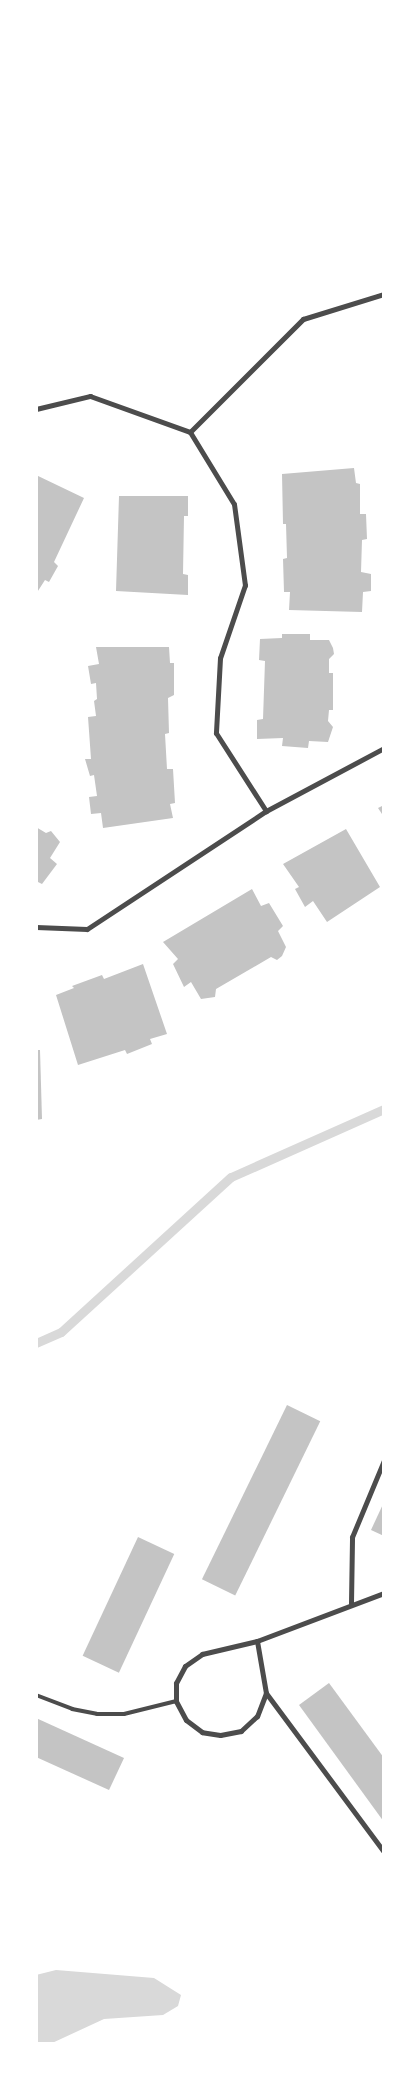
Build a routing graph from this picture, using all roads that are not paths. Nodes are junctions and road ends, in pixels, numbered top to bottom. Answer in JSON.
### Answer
{"nodes":[{"id":1,"x":384,"y":294,"type":"edge"},
{"id":2,"x":36,"y":409,"type":"edge"},
{"id":3,"x":190,"y":432,"type":"junction"},
{"id":4,"x":384,"y":748,"type":"edge"},
{"id":5,"x":266,"y":810,"type":"junction"},
{"id":6,"x":36,"y":927,"type":"edge"},
{"id":7,"x":384,"y":1460,"type":"edge"},
{"id":8,"x":384,"y":1593,"type":"edge"},
{"id":9,"x":351,"y":1603,"type":"junction"},
{"id":10,"x":257,"y":1641,"type":"junction"},
{"id":11,"x":266,"y":1693,"type":"junction"},
{"id":12,"x":36,"y":1695,"type":"edge"},
{"id":13,"x":176,"y":1701,"type":"junction"},
{"id":14,"x":384,"y":1852,"type":"edge"}],
"edges":[{"from":1,"to":3,"type":"street"},
{"from":2,"to":3,"type":"street"},
{"from":3,"to":5,"type":"street"},
{"from":4,"to":5,"type":"street"},
{"from":5,"to":6,"type":"street"},
{"from":7,"to":9,"type":"street"},
{"from":8,"to":9,"type":"street"},
{"from":9,"to":10,"type":"street"},
{"from":10,"to":11,"type":"street"},
{"from":10,"to":13,"type":"street"},
{"from":11,"to":13,"type":"street"},
{"from":11,"to":14,"type":"street"},
{"from":12,"to":13,"type":"lane"}]}
